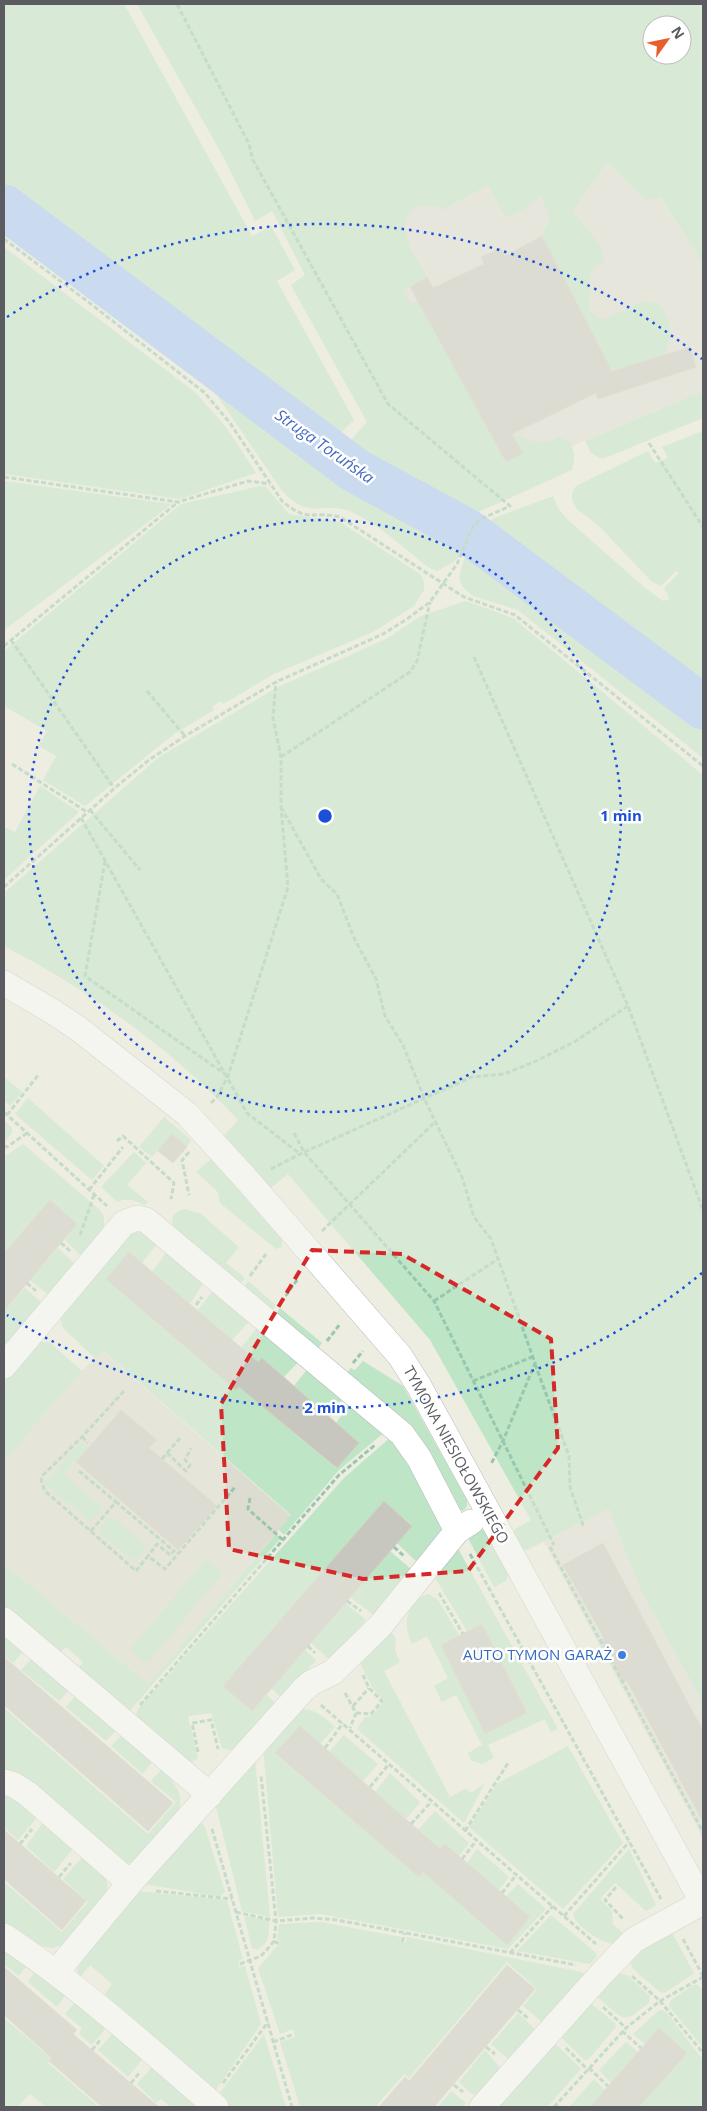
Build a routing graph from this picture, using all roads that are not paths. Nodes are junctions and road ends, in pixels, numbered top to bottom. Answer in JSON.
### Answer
{"nodes":[{"id":1,"x":4,"y":983,"type":"edge"},
{"id":2,"x":4,"y":1366,"type":"edge"},
{"id":3,"x":482,"y":1502,"type":"junction"},
{"id":4,"x":457,"y":1531,"type":"junction"},
{"id":5,"x":4,"y":1620,"type":"edge"},
{"id":6,"x":4,"y":1782,"type":"edge"},
{"id":7,"x":211,"y":1791,"type":"junction"},
{"id":8,"x":130,"y":1883,"type":"junction"},
{"id":9,"x":703,"y":1903,"type":"edge"},
{"id":10,"x":4,"y":1936,"type":"edge"},
{"id":11,"x":56,"y":1972,"type":"junction"},
{"id":12,"x":212,"y":2105,"type":"edge"},
{"id":13,"x":482,"y":2107,"type":"edge"}],
"edges":[{"from":1,"to":3,"type":"street","name":"TYMONA NIESIOŁOWSKIEGO"},
{"from":2,"to":4,"type":"street"},
{"from":3,"to":4,"type":"street"},
{"from":3,"to":9,"type":"street","name":"TYMONA NIESIOŁOWSKIEGO"},
{"from":4,"to":7,"type":"street"},
{"from":5,"to":7,"type":"street"},
{"from":6,"to":8,"type":"street"},
{"from":7,"to":8,"type":"street"},
{"from":8,"to":11,"type":"street"},
{"from":9,"to":13,"type":"street"},
{"from":10,"to":11,"type":"street"},
{"from":11,"to":12,"type":"street"}]}
